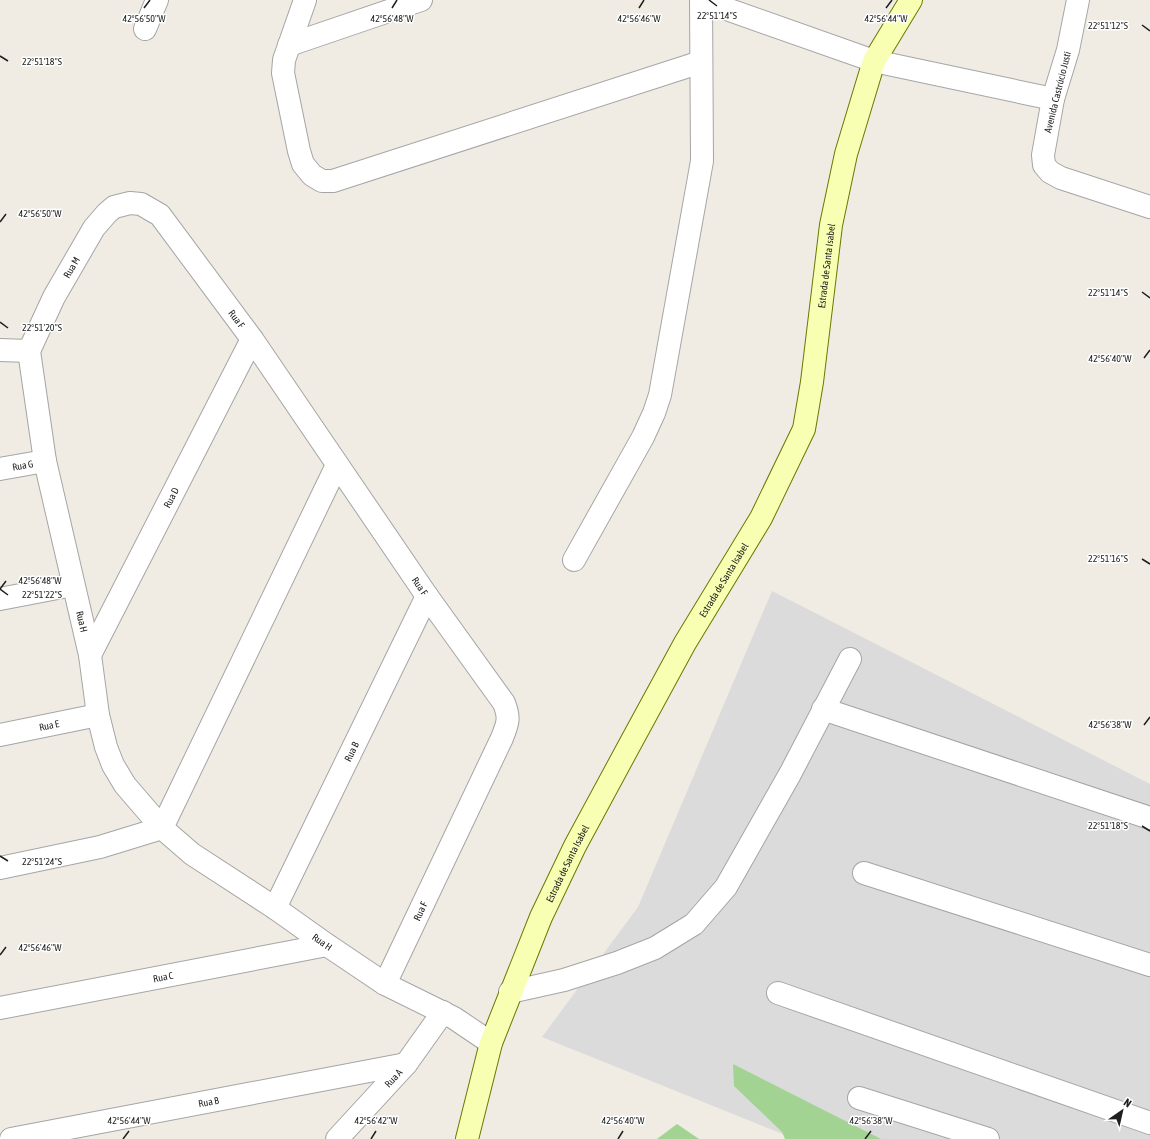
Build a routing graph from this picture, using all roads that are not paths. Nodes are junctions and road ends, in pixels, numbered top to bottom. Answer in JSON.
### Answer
{"nodes":[{"id":1,"x":157,"y":0,"type":"edge"},
{"id":2,"x":306,"y":0,"type":"edge"},
{"id":3,"x":421,"y":0,"type":"edge"},
{"id":4,"x":701,"y":0,"type":"edge"},
{"id":5,"x":1078,"y":0,"type":"edge"},
{"id":6,"x":905,"y":3,"type":"edge"},
{"id":7,"x":145,"y":29,"type":"dead end"},
{"id":8,"x":289,"y":45,"type":"junction"},
{"id":9,"x":874,"y":61,"type":"junction"},
{"id":10,"x":701,"y":62,"type":"junction"},
{"id":11,"x":1053,"y":99,"type":"junction"},
{"id":12,"x":1150,"y":207,"type":"edge"},
{"id":13,"x":160,"y":216,"type":"joint"},
{"id":14,"x":252,"y":339,"type":"junction"},
{"id":15,"x":0,"y":350,"type":"edge"},
{"id":16,"x":29,"y":352,"type":"junction"},
{"id":17,"x":45,"y":461,"type":"junction"},
{"id":18,"x":337,"y":465,"type":"junction"},
{"id":19,"x":0,"y":469,"type":"edge"},
{"id":20,"x":574,"y":560,"type":"dead end"},
{"id":21,"x":73,"y":585,"type":"junction"},
{"id":22,"x":427,"y":596,"type":"junction"},
{"id":23,"x":0,"y":599,"type":"edge"},
{"id":24,"x":90,"y":655,"type":"junction"},
{"id":25,"x":850,"y":660,"type":"dead end"},
{"id":26,"x":823,"y":709,"type":"junction"},
{"id":27,"x":98,"y":715,"type":"junction"},
{"id":28,"x":0,"y":735,"type":"edge"},
{"id":29,"x":1150,"y":818,"type":"edge"},
{"id":30,"x":162,"y":828,"type":"junction"},
{"id":31,"x":0,"y":868,"type":"edge"},
{"id":32,"x":864,"y":873,"type":"dead end"},
{"id":33,"x":276,"y":908,"type":"junction"},
{"id":34,"x":327,"y":945,"type":"junction"},
{"id":35,"x":1150,"y":965,"type":"edge"},
{"id":36,"x":385,"y":984,"type":"junction"},
{"id":37,"x":510,"y":992,"type":"junction"},
{"id":38,"x":778,"y":993,"type":"dead end"},
{"id":39,"x":0,"y":1008,"type":"edge"},
{"id":40,"x":443,"y":1012,"type":"junction"},
{"id":41,"x":491,"y":1043,"type":"junction"},
{"id":42,"x":406,"y":1064,"type":"junction"},
{"id":43,"x":859,"y":1098,"type":"dead end"},
{"id":44,"x":1150,"y":1123,"type":"edge"},
{"id":45,"x":11,"y":1139,"type":"edge"},
{"id":46,"x":337,"y":1139,"type":"edge"},
{"id":47,"x":467,"y":1139,"type":"edge"},
{"id":48,"x":988,"y":1139,"type":"edge"}],
"edges":[{"from":1,"to":7,"type":"street"},
{"from":2,"to":8,"type":"street"},
{"from":3,"to":8,"type":"street"},
{"from":4,"to":9,"type":"street"},
{"from":4,"to":10,"type":"street"},
{"from":5,"to":11,"type":"street","name":"Avenida Castrúcio Justi"},
{"from":6,"to":9,"type":"main road","name":"Estrada de Santa Isabel"},
{"from":8,"to":10,"type":"street"},
{"from":9,"to":11,"type":"street"},
{"from":9,"to":37,"type":"main road","name":"Estrada de Santa Isabel"},
{"from":10,"to":20,"type":"street"},
{"from":11,"to":12,"type":"street","name":"Avenida Castrúcio Justi"},
{"from":13,"to":14,"type":"street","name":"Rua F"},
{"from":13,"to":16,"type":"street","name":"Rua M"},
{"from":14,"to":18,"type":"street","name":"Rua F"},
{"from":14,"to":24,"type":"street","name":"Rua D"},
{"from":15,"to":16,"type":"street"},
{"from":16,"to":17,"type":"street","name":"Rua H"},
{"from":17,"to":19,"type":"street","name":"Rua G"},
{"from":17,"to":21,"type":"street","name":"Rua H"},
{"from":18,"to":22,"type":"street","name":"Rua F"},
{"from":18,"to":30,"type":"street"},
{"from":21,"to":23,"type":"street"},
{"from":21,"to":24,"type":"street","name":"Rua H"},
{"from":22,"to":33,"type":"street","name":"Rua B"},
{"from":22,"to":36,"type":"street","name":"Rua F"},
{"from":24,"to":27,"type":"street","name":"Rua H"},
{"from":25,"to":26,"type":"street"},
{"from":26,"to":29,"type":"street"},
{"from":26,"to":37,"type":"street"},
{"from":27,"to":28,"type":"street","name":"Rua E"},
{"from":27,"to":30,"type":"street","name":"Rua H"},
{"from":30,"to":31,"type":"street"},
{"from":30,"to":33,"type":"street","name":"Rua H"},
{"from":32,"to":35,"type":"street"},
{"from":33,"to":34,"type":"street","name":"Rua H"},
{"from":34,"to":36,"type":"street","name":"Rua H"},
{"from":34,"to":39,"type":"street","name":"Rua C"},
{"from":36,"to":40,"type":"street","name":"Rua H"},
{"from":37,"to":41,"type":"main road","name":"Estrada de Santa Isabel"},
{"from":38,"to":44,"type":"street"},
{"from":40,"to":41,"type":"street","name":"Rua H"},
{"from":40,"to":42,"type":"street","name":"Rua A"},
{"from":41,"to":47,"type":"main road","name":"Estrada de Santa Isabel"},
{"from":42,"to":45,"type":"street","name":"Rua B"},
{"from":42,"to":46,"type":"street","name":"Rua A"},
{"from":43,"to":48,"type":"street"}]}
